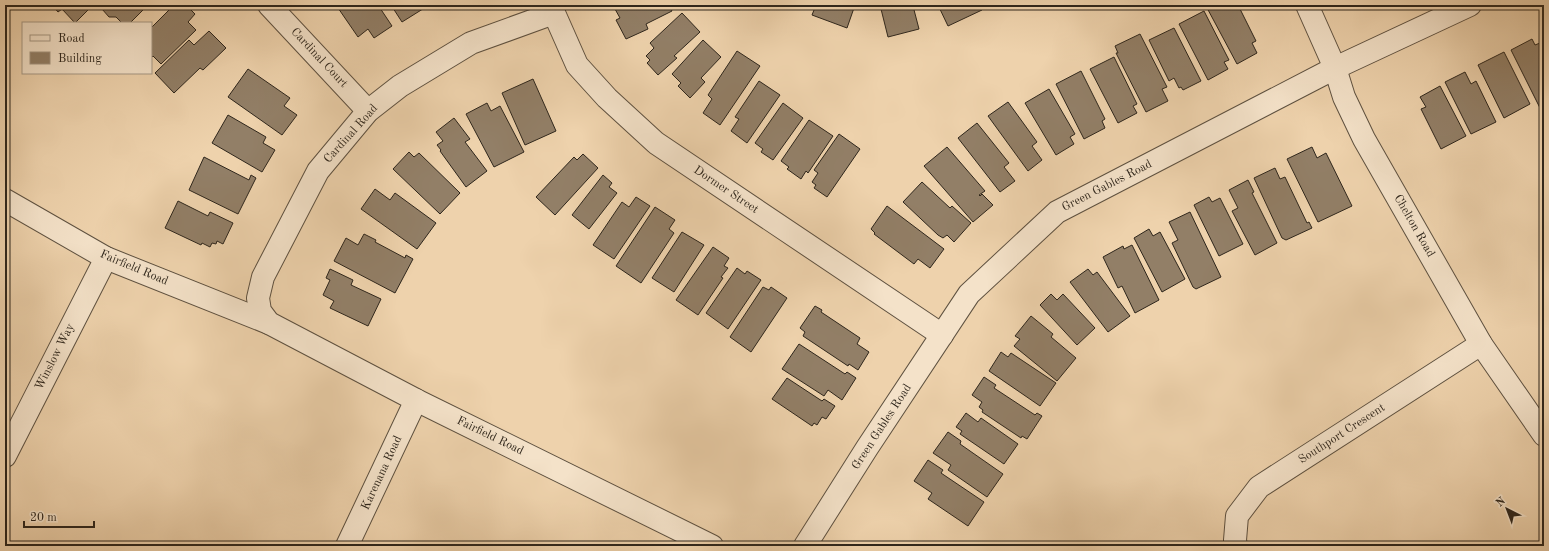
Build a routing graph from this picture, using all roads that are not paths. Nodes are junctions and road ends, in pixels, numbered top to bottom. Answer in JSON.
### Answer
{"nodes":[{"id":1,"x":269,"y":5,"type":"edge"},
{"id":2,"x":1307,"y":5,"type":"edge"},
{"id":3,"x":1470,"y":5,"type":"edge"},
{"id":4,"x":554,"y":9,"type":"edge"},
{"id":5,"x":1335,"y":68,"type":"junction"},
{"id":6,"x":368,"y":111,"type":"junction"},
{"id":7,"x":5,"y":200,"type":"edge"},
{"id":8,"x":106,"y":258,"type":"junction"},
{"id":9,"x":269,"y":323,"type":"junction"},
{"id":10,"x":942,"y":335,"type":"junction"},
{"id":11,"x":1481,"y":344,"type":"junction"},
{"id":12,"x":416,"y":400,"type":"junction"},
{"id":13,"x":1544,"y":435,"type":"edge"},
{"id":14,"x":5,"y":456,"type":"edge"},
{"id":15,"x":347,"y":546,"type":"edge"},
{"id":16,"x":712,"y":546,"type":"edge"},
{"id":17,"x":805,"y":546,"type":"edge"},
{"id":18,"x":1236,"y":546,"type":"edge"}],
"edges":[{"from":1,"to":6,"type":"street","name":"Cardinal Court"},
{"from":2,"to":5,"type":"street","name":"Chelton Road"},
{"from":3,"to":5,"type":"street","name":"Green Gables Road"},
{"from":4,"to":6,"type":"street","name":"Cardinal Road"},
{"from":4,"to":10,"type":"street","name":"Dormer Street"},
{"from":5,"to":10,"type":"street","name":"Green Gables Road"},
{"from":5,"to":11,"type":"street","name":"Chelton Road"},
{"from":6,"to":9,"type":"street","name":"Cardinal Road"},
{"from":7,"to":8,"type":"street","name":"Fairfield Road"},
{"from":8,"to":9,"type":"street","name":"Fairfield Road"},
{"from":8,"to":14,"type":"street","name":"Winslow Way"},
{"from":9,"to":12,"type":"street","name":"Fairfield Road"},
{"from":10,"to":17,"type":"street","name":"Green Gables Road"},
{"from":11,"to":13,"type":"street","name":"Chelton Road"},
{"from":11,"to":18,"type":"street","name":"Southport Crescent"},
{"from":12,"to":15,"type":"street","name":"Karenana Road"},
{"from":12,"to":16,"type":"street","name":"Fairfield Road"}]}
